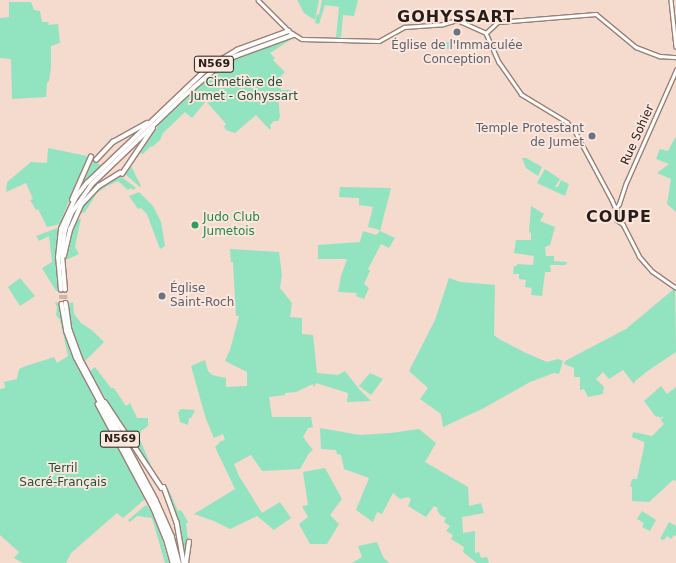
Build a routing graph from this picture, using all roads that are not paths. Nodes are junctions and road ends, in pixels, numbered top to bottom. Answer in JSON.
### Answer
{"nodes":[{"id":1,"x":258,"y":0,"type":"edge"},
{"id":2,"x":671,"y":0,"type":"edge"},
{"id":3,"x":289,"y":31,"type":"junction"},
{"id":4,"x":486,"y":33,"type":"junction"},
{"id":5,"x":293,"y":35,"type":"junction"},
{"id":6,"x":676,"y":47,"type":"edge"},
{"id":7,"x":676,"y":57,"type":"edge"},
{"id":8,"x":676,"y":70,"type":"edge"},
{"id":9,"x":153,"y":119,"type":"junction"},
{"id":10,"x":160,"y":119,"type":"junction"},
{"id":11,"x":91,"y":157,"type":"dead end"},
{"id":12,"x":96,"y":160,"type":"dead end"},
{"id":13,"x":615,"y":208,"type":"junction"},
{"id":14,"x":68,"y":211,"type":"junction"},
{"id":15,"x":63,"y":273,"type":"junction"},
{"id":16,"x":676,"y":288,"type":"edge"},
{"id":17,"x":64,"y":303,"type":"tunnel mouth"},
{"id":18,"x":94,"y":389,"type":"junction"},
{"id":19,"x":149,"y":490,"type":"junction"},
{"id":20,"x":188,"y":542,"type":"dead end"},
{"id":21,"x":185,"y":557,"type":"junction"},
{"id":22,"x":173,"y":563,"type":"edge"},
{"id":23,"x":176,"y":563,"type":"edge"},
{"id":24,"x":180,"y":563,"type":"edge"},
{"id":25,"x":185,"y":563,"type":"edge"}],
"edges":[{"from":1,"to":3,"type":"street"},
{"from":2,"to":6,"type":"street"},
{"from":3,"to":5,"type":"street"},
{"from":3,"to":9,"type":"highway","number":"N569"},
{"from":4,"to":5,"type":"street"},
{"from":4,"to":7,"type":"street"},
{"from":4,"to":13,"type":"street"},
{"from":5,"to":10,"type":"highway","number":"N569"},
{"from":8,"to":13,"type":"street","name":"Rue Sohier"},
{"from":9,"to":12,"type":"highway"},
{"from":9,"to":14,"type":"highway","number":"N569"},
{"from":10,"to":15,"type":"highway"},
{"from":10,"to":15,"type":"highway","number":"N569"},
{"from":11,"to":14,"type":"highway"},
{"from":13,"to":16,"type":"street"},
{"from":14,"to":15,"type":"highway","number":"N569"},
{"from":17,"to":18,"type":"highway","number":"N569"},
{"from":18,"to":19,"type":"highway","number":"N569"},
{"from":18,"to":21,"type":"highway"},
{"from":18,"to":22,"type":"highway"},
{"from":19,"to":23,"type":"highway","number":"N569"},
{"from":19,"to":24,"type":"highway","number":"N569"},
{"from":20,"to":21,"type":"highway"},
{"from":21,"to":25,"type":"highway"}]}
